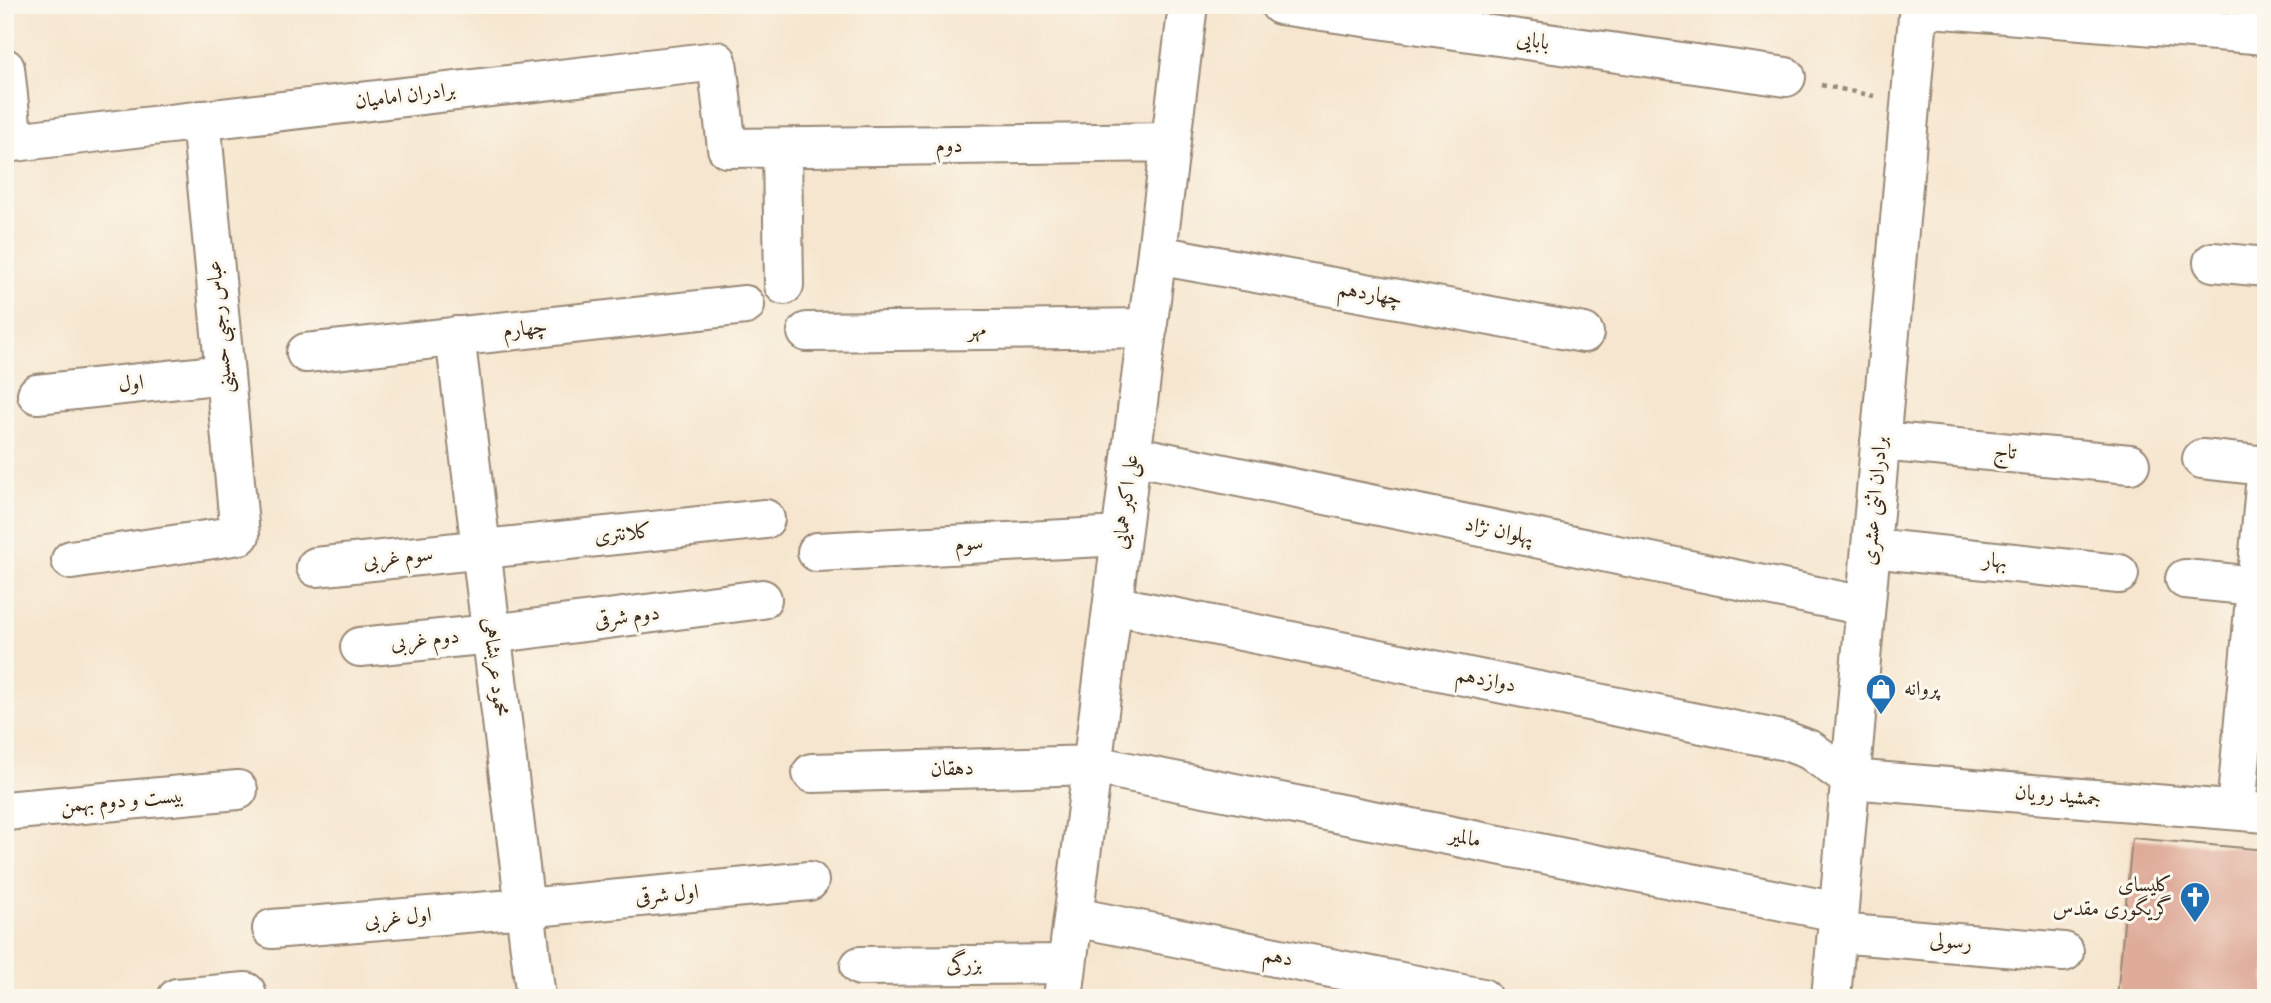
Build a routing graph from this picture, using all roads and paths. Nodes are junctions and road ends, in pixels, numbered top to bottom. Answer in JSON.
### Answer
{"nodes":[{"id":1,"x":1188,"y":5,"type":"edge"},
{"id":2,"x":1280,"y":5,"type":"edge"},
{"id":3,"x":1919,"y":6,"type":"edge"},
{"id":4,"x":2266,"y":35,"type":"edge"},
{"id":5,"x":5,"y":68,"type":"edge"},
{"id":6,"x":1786,"y":77,"type":"joint"},
{"id":7,"x":1910,"y":103,"type":"junction"},
{"id":8,"x":201,"y":120,"type":"junction"},
{"id":9,"x":1171,"y":142,"type":"junction"},
{"id":10,"x":9,"y":143,"type":"edge"},
{"id":11,"x":727,"y":149,"type":"joint"},
{"id":12,"x":782,"y":149,"type":"junction"},
{"id":13,"x":1157,"y":255,"type":"junction"},
{"id":14,"x":2213,"y":262,"type":"dead end"},
{"id":15,"x":2266,"y":267,"type":"edge"},
{"id":16,"x":784,"y":285,"type":"dead end"},
{"id":17,"x":745,"y":305,"type":"dead end"},
{"id":18,"x":1148,"y":328,"type":"junction"},
{"id":19,"x":807,"y":332,"type":"dead end"},
{"id":20,"x":1584,"y":333,"type":"dead end"},
{"id":21,"x":455,"y":336,"type":"junction"},
{"id":22,"x":306,"y":353,"type":"dead end"},
{"id":23,"x":225,"y":374,"type":"junction"},
{"id":24,"x":37,"y":394,"type":"dead end"},
{"id":25,"x":1880,"y":441,"type":"junction"},
{"id":26,"x":1132,"y":455,"type":"junction"},
{"id":27,"x":2202,"y":460,"type":"dead end"},
{"id":28,"x":2130,"y":464,"type":"dead end"},
{"id":29,"x":2266,"y":466,"type":"edge"},
{"id":30,"x":2266,"y":475,"type":"edge"},
{"id":31,"x":765,"y":519,"type":"dead end"},
{"id":32,"x":1121,"y":536,"type":"junction"},
{"id":33,"x":1871,"y":548,"type":"junction"},
{"id":34,"x":480,"y":549,"type":"junction"},
{"id":35,"x":817,"y":552,"type":"dead end"},
{"id":36,"x":71,"y":560,"type":"dead end"},
{"id":37,"x":316,"y":567,"type":"dead end"},
{"id":38,"x":2119,"y":574,"type":"dead end"},
{"id":39,"x":2185,"y":579,"type":"dead end"},
{"id":40,"x":2261,"y":586,"type":"edge"},
{"id":41,"x":762,"y":599,"type":"dead end"},
{"id":42,"x":1113,"y":605,"type":"junction"},
{"id":43,"x":1866,"y":606,"type":"junction"},
{"id":44,"x":491,"y":634,"type":"junction"},
{"id":45,"x":360,"y":647,"type":"dead end"},
{"id":46,"x":1093,"y":765,"type":"junction"},
{"id":47,"x":812,"y":773,"type":"dead end"},
{"id":48,"x":1850,"y":779,"type":"junction"},
{"id":49,"x":238,"y":790,"type":"dead end"},
{"id":50,"x":5,"y":811,"type":"edge"},
{"id":51,"x":2251,"y":811,"type":"edge"},
{"id":52,"x":809,"y":881,"type":"dead end"},
{"id":53,"x":525,"y":908,"type":"junction"},
{"id":54,"x":1074,"y":917,"type":"junction"},
{"id":55,"x":1838,"y":922,"type":"junction"},
{"id":56,"x":272,"y":929,"type":"dead end"},
{"id":57,"x":2064,"y":952,"type":"dead end"},
{"id":58,"x":860,"y":966,"type":"dead end"},
{"id":59,"x":1065,"y":981,"type":"edge"},
{"id":60,"x":246,"y":992,"type":"dead end"},
{"id":61,"x":177,"y":998,"type":"edge"},
{"id":62,"x":536,"y":998,"type":"edge"},
{"id":63,"x":1482,"y":998,"type":"edge"},
{"id":64,"x":1831,"y":998,"type":"edge"}],
"edges":[{"from":1,"to":9,"type":"street","name":"علی اکبر همایی"},
{"from":2,"to":6,"type":"street","name":"بابایی"},
{"from":3,"to":4,"type":"street"},
{"from":3,"to":7,"type":"street","name":"برادران اثنی عشری"},
{"from":5,"to":10,"type":"street"},
{"from":6,"to":7,"type":"path"},
{"from":7,"to":25,"type":"street","name":"برادران اثنی عشری"},
{"from":8,"to":10,"type":"street","name":"برادران امامیان"},
{"from":8,"to":11,"type":"street","name":"برادران امامیان"},
{"from":8,"to":23,"type":"street","name":"عباس رجبی حسینی"},
{"from":9,"to":12,"type":"street","name":"دوم"},
{"from":9,"to":13,"type":"street","name":"علی اکبر همایی"},
{"from":11,"to":12,"type":"street","name":"دوم"},
{"from":12,"to":16,"type":"street"},
{"from":13,"to":18,"type":"street","name":"علی اکبر همایی"},
{"from":13,"to":20,"type":"street","name":"چهاردهم"},
{"from":14,"to":15,"type":"street"},
{"from":17,"to":21,"type":"street","name":"چهارم"},
{"from":18,"to":19,"type":"street","name":"مهر"},
{"from":18,"to":26,"type":"street","name":"علی اکبر همایی"},
{"from":21,"to":22,"type":"street","name":"چهارم"},
{"from":21,"to":34,"type":"street","name":"محمود عربشاهی"},
{"from":23,"to":24,"type":"street","name":"اول"},
{"from":23,"to":36,"type":"street","name":"عباس رجبی حسینی"},
{"from":25,"to":28,"type":"street","name":"تاج"},
{"from":25,"to":33,"type":"street","name":"برادران اثنی عشری"},
{"from":26,"to":32,"type":"street","name":"علی اکبر همایی"},
{"from":26,"to":43,"type":"street","name":"پهلوان نژاد"},
{"from":27,"to":29,"type":"street"},
{"from":30,"to":40,"type":"street"},
{"from":31,"to":34,"type":"street","name":"کلانتری"},
{"from":32,"to":35,"type":"street","name":"سوم"},
{"from":32,"to":42,"type":"street","name":"علی اکبر همایی"},
{"from":33,"to":38,"type":"street","name":"بهار"},
{"from":33,"to":43,"type":"street","name":"برادران اثنی عشری"},
{"from":34,"to":37,"type":"street","name":"سوم غربی"},
{"from":34,"to":44,"type":"street","name":"محمود عربشاهی"},
{"from":39,"to":40,"type":"street"},
{"from":40,"to":51,"type":"street"},
{"from":41,"to":44,"type":"street","name":"دوم شرقی"},
{"from":42,"to":46,"type":"street","name":"علی اکبر همایی"},
{"from":42,"to":48,"type":"street","name":"دوازدهم"},
{"from":43,"to":48,"type":"street","name":"برادران اثنی عشری"},
{"from":44,"to":45,"type":"street","name":"دوم غربی"},
{"from":44,"to":53,"type":"street","name":"محمود عربشاهی"},
{"from":46,"to":47,"type":"street","name":"دهقان"},
{"from":46,"to":54,"type":"street","name":"علی اکبر همایی"},
{"from":46,"to":55,"type":"street","name":"مالمیر"},
{"from":48,"to":51,"type":"street","name":"جمشید رویان"},
{"from":48,"to":55,"type":"street","name":"برادران اثنی عشری"},
{"from":49,"to":50,"type":"street","name":"بیست و دوم بهمن"},
{"from":52,"to":53,"type":"street","name":"اول شرقی"},
{"from":53,"to":56,"type":"street","name":"اول غربی"},
{"from":53,"to":62,"type":"street","name":"محمود عربشاهی"},
{"from":54,"to":59,"type":"street","name":"علی اکبر همایی"},
{"from":54,"to":63,"type":"street","name":"دهم"},
{"from":55,"to":57,"type":"street","name":"رسولی"},
{"from":55,"to":64,"type":"street","name":"برادران اثنی عشری"},
{"from":58,"to":59,"type":"street","name":"بزرگی"},
{"from":60,"to":61,"type":"street"}]}
